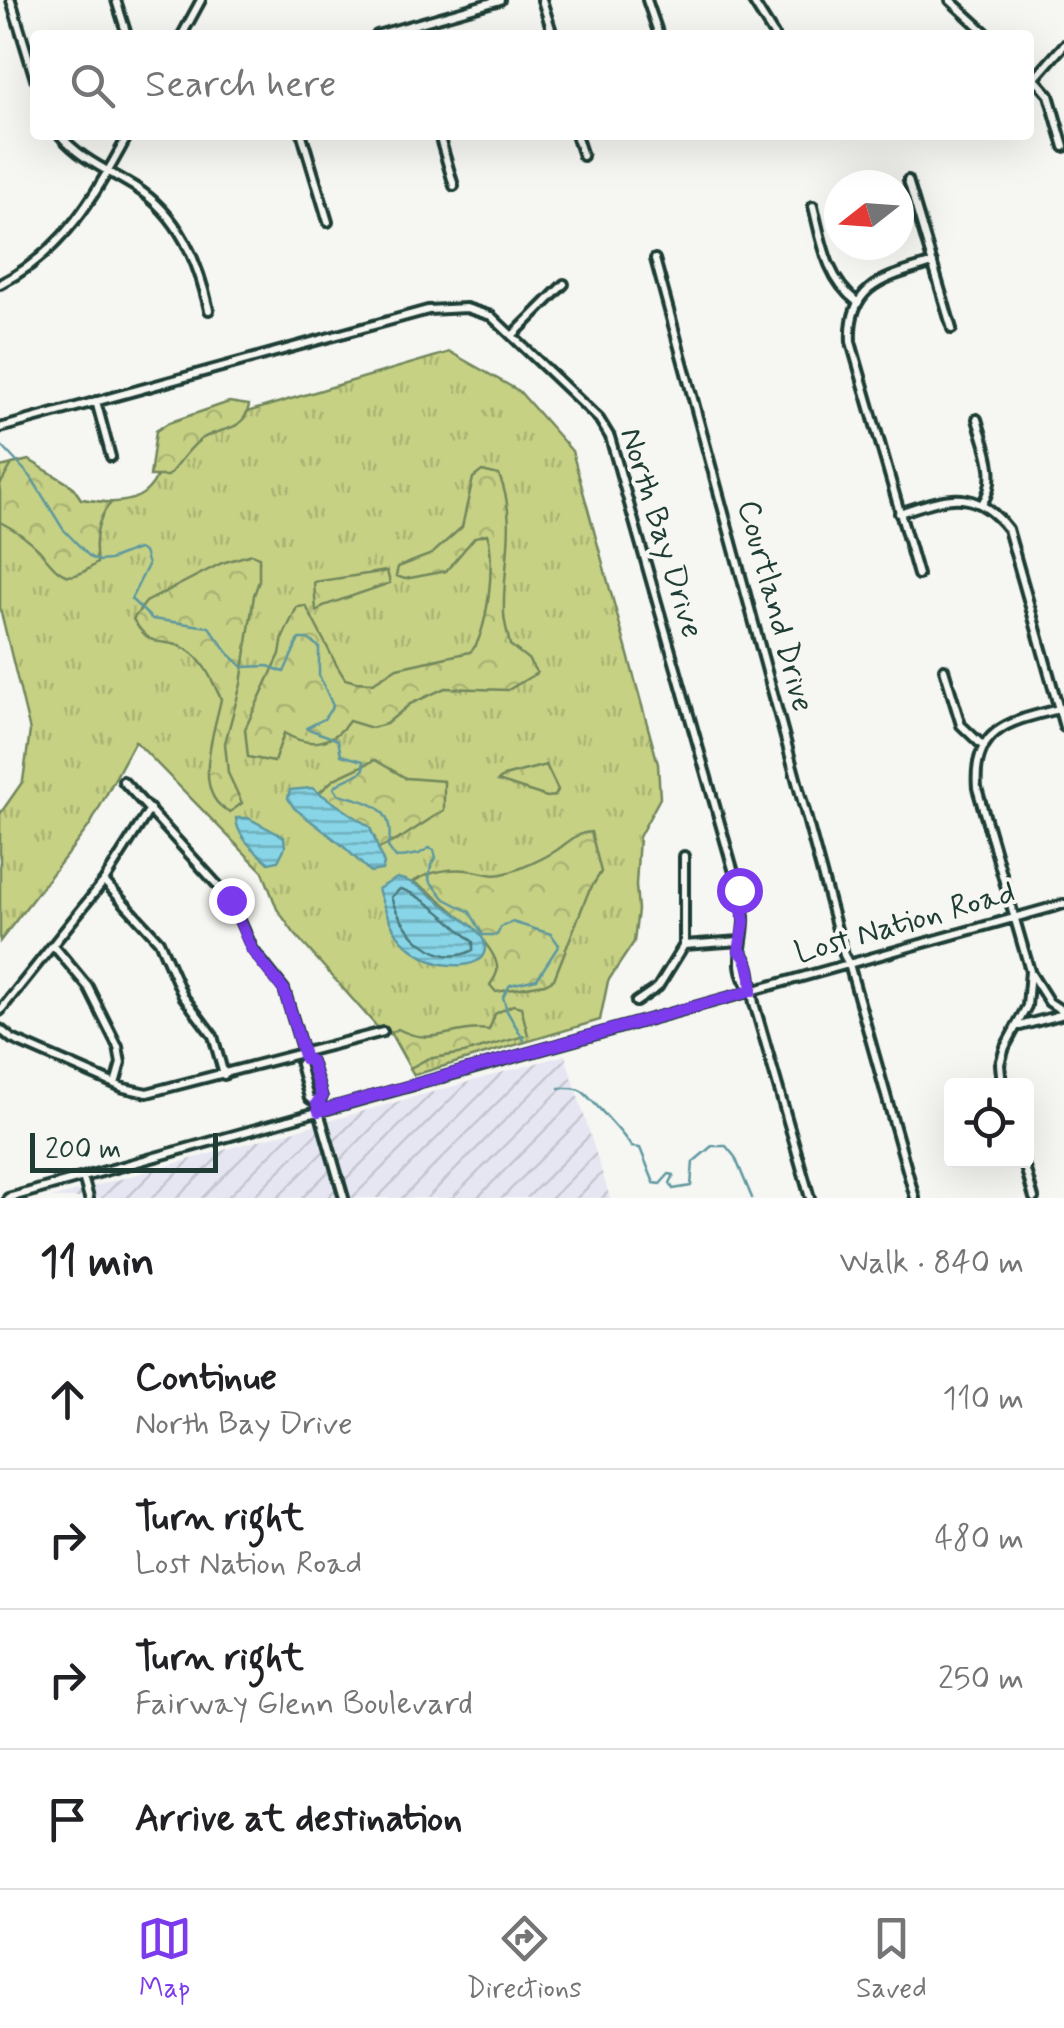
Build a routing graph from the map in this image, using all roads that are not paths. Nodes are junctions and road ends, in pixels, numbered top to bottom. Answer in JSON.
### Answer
{"nodes":[{"id":1,"x":11,"y":0,"type":"edge"},
{"id":2,"x":116,"y":0,"type":"edge"},
{"id":3,"x":201,"y":0,"type":"edge"},
{"id":4,"x":500,"y":0,"type":"edge"},
{"id":5,"x":542,"y":0,"type":"edge"},
{"id":6,"x":647,"y":0,"type":"edge"},
{"id":7,"x":752,"y":0,"type":"edge"},
{"id":8,"x":950,"y":0,"type":"edge"},
{"id":9,"x":125,"y":30,"type":"edge"},
{"id":10,"x":185,"y":30,"type":"edge"},
{"id":11,"x":410,"y":30,"type":"edge"},
{"id":12,"x":551,"y":30,"type":"edge"},
{"id":13,"x":656,"y":30,"type":"edge"},
{"id":14,"x":771,"y":30,"type":"edge"},
{"id":15,"x":983,"y":30,"type":"edge"},
{"id":16,"x":1064,"y":45,"type":"edge"},
{"id":17,"x":30,"y":63,"type":"edge"},
{"id":18,"x":1034,"y":73,"type":"edge"},
{"id":19,"x":1034,"y":77,"type":"edge"},
{"id":20,"x":65,"y":140,"type":"edge"},
{"id":21,"x":125,"y":140,"type":"edge"},
{"id":22,"x":303,"y":140,"type":"edge"},
{"id":23,"x":440,"y":140,"type":"edge"},
{"id":24,"x":578,"y":140,"type":"edge"},
{"id":25,"x":1064,"y":146,"type":"edge"},
{"id":26,"x":584,"y":156,"type":"dead end"},
{"id":27,"x":108,"y":174,"type":"junction"},
{"id":28,"x":454,"y":186,"type":"dead end"},
{"id":29,"x":914,"y":200,"type":"edge"},
{"id":30,"x":812,"y":206,"type":"dead end"},
{"id":31,"x":328,"y":222,"type":"dead end"},
{"id":32,"x":655,"y":259,"type":"dead end"},
{"id":33,"x":933,"y":263,"type":"junction"},
{"id":34,"x":0,"y":284,"type":"edge"},
{"id":35,"x":564,"y":284,"type":"dead end"},
{"id":36,"x":858,"y":302,"type":"junction"},
{"id":37,"x":209,"y":310,"type":"dead end"},
{"id":38,"x":952,"y":329,"type":"dead end"},
{"id":39,"x":513,"y":335,"type":"junction"},
{"id":40,"x":96,"y":401,"type":"junction"},
{"id":41,"x":977,"y":418,"type":"dead end"},
{"id":42,"x":0,"y":428,"type":"edge"},
{"id":43,"x":111,"y":457,"type":"dead end"},
{"id":44,"x":982,"y":504,"type":"junction"},
{"id":45,"x":899,"y":513,"type":"junction"},
{"id":46,"x":918,"y":575,"type":"dead end"},
{"id":47,"x":944,"y":669,"type":"dead end"},
{"id":48,"x":1058,"y":708,"type":"junction"},
{"id":49,"x":1064,"y":727,"type":"edge"},
{"id":50,"x":984,"y":746,"type":"junction"},
{"id":51,"x":123,"y":781,"type":"dead end"},
{"id":52,"x":150,"y":810,"type":"junction"},
{"id":53,"x":684,"y":856,"type":"dead end"},
{"id":54,"x":104,"y":881,"type":"junction"},
{"id":55,"x":1064,"y":904,"type":"edge"},
{"id":56,"x":1014,"y":918,"type":"junction"},
{"id":57,"x":684,"y":944,"type":"junction"},
{"id":58,"x":52,"y":945,"type":"junction"},
{"id":59,"x":739,"y":946,"type":"junction"},
{"id":60,"x":850,"y":964,"type":"junction"},
{"id":61,"x":1030,"y":971,"type":"junction"},
{"id":62,"x":751,"y":991,"type":"junction"},
{"id":63,"x":636,"y":1002,"type":"dead end"},
{"id":64,"x":0,"y":1011,"type":"edge"},
{"id":65,"x":1064,"y":1013,"type":"edge"},
{"id":66,"x":1018,"y":1026,"type":"junction"},
{"id":67,"x":0,"y":1029,"type":"edge"},
{"id":68,"x":383,"y":1032,"type":"dead end"},
{"id":69,"x":304,"y":1056,"type":"junction"},
{"id":70,"x":224,"y":1075,"type":"junction"},
{"id":71,"x":1001,"y":1078,"type":"edge"},
{"id":72,"x":115,"y":1084,"type":"junction"},
{"id":73,"x":318,"y":1107,"type":"junction"},
{"id":74,"x":1025,"y":1168,"type":"edge"},
{"id":75,"x":83,"y":1178,"type":"junction"},
{"id":76,"x":8,"y":1198,"type":"edge"},
{"id":77,"x":89,"y":1198,"type":"edge"},
{"id":78,"x":344,"y":1198,"type":"edge"},
{"id":79,"x":810,"y":1198,"type":"edge"},
{"id":80,"x":915,"y":1198,"type":"edge"},
{"id":81,"x":1034,"y":1198,"type":"edge"}],
"edges":[{"from":1,"to":17,"type":"street"},
{"from":2,"to":9,"type":"street"},
{"from":3,"to":10,"type":"street"},
{"from":4,"to":11,"type":"street"},
{"from":5,"to":12,"type":"street"},
{"from":6,"to":13,"type":"street"},
{"from":7,"to":14,"type":"street"},
{"from":8,"to":15,"type":"street"},
{"from":16,"to":18,"type":"street"},
{"from":19,"to":25,"type":"street"},
{"from":20,"to":27,"type":"street"},
{"from":21,"to":27,"type":"street"},
{"from":22,"to":31,"type":"street"},
{"from":23,"to":28,"type":"street"},
{"from":24,"to":26,"type":"street"},
{"from":27,"to":34,"type":"street"},
{"from":27,"to":37,"type":"street"},
{"from":29,"to":33,"type":"street"},
{"from":30,"to":36,"type":"street"},
{"from":32,"to":60,"type":"street","name":"Courtland Drive"},
{"from":33,"to":36,"type":"street"},
{"from":33,"to":38,"type":"street"},
{"from":35,"to":39,"type":"street"},
{"from":36,"to":45,"type":"street"},
{"from":39,"to":40,"type":"street","name":"North Bay Drive"},
{"from":39,"to":59,"type":"street","name":"North Bay Drive"},
{"from":40,"to":42,"type":"street","name":"North Bay Drive"},
{"from":40,"to":43,"type":"street"},
{"from":41,"to":44,"type":"street"},
{"from":44,"to":45,"type":"street"},
{"from":44,"to":48,"type":"street"},
{"from":45,"to":46,"type":"street"},
{"from":47,"to":50,"type":"street"},
{"from":48,"to":49,"type":"street"},
{"from":48,"to":50,"type":"street"},
{"from":50,"to":56,"type":"street"},
{"from":51,"to":52,"type":"street"},
{"from":52,"to":54,"type":"street"},
{"from":52,"to":69,"type":"street"},
{"from":53,"to":57,"type":"street"},
{"from":54,"to":58,"type":"street"},
{"from":54,"to":70,"type":"street"},
{"from":55,"to":56,"type":"street","name":"Lost Nation Road"},
{"from":56,"to":60,"type":"street","name":"Lost Nation Road"},
{"from":56,"to":61,"type":"street"},
{"from":57,"to":59,"type":"street"},
{"from":57,"to":63,"type":"street"},
{"from":58,"to":64,"type":"street"},
{"from":58,"to":72,"type":"street"},
{"from":59,"to":62,"type":"street","name":"North Bay Drive"},
{"from":60,"to":62,"type":"street","name":"Lost Nation Road"},
{"from":60,"to":80,"type":"street","name":"Courtland Drive"},
{"from":61,"to":65,"type":"street"},
{"from":61,"to":66,"type":"street"},
{"from":62,"to":73,"type":"street","name":"Lost Nation Road"},
{"from":62,"to":79,"type":"street","name":"North Bay Drive"},
{"from":65,"to":66,"type":"street"},
{"from":66,"to":71,"type":"street"},
{"from":67,"to":72,"type":"street"},
{"from":68,"to":69,"type":"street"},
{"from":69,"to":70,"type":"street"},
{"from":69,"to":73,"type":"street"},
{"from":70,"to":72,"type":"street"},
{"from":73,"to":75,"type":"street","name":"Lost Nation Road"},
{"from":73,"to":78,"type":"street"},
{"from":74,"to":81,"type":"street"},
{"from":75,"to":76,"type":"street","name":"Lost Nation Road"},
{"from":75,"to":77,"type":"street"}]}
